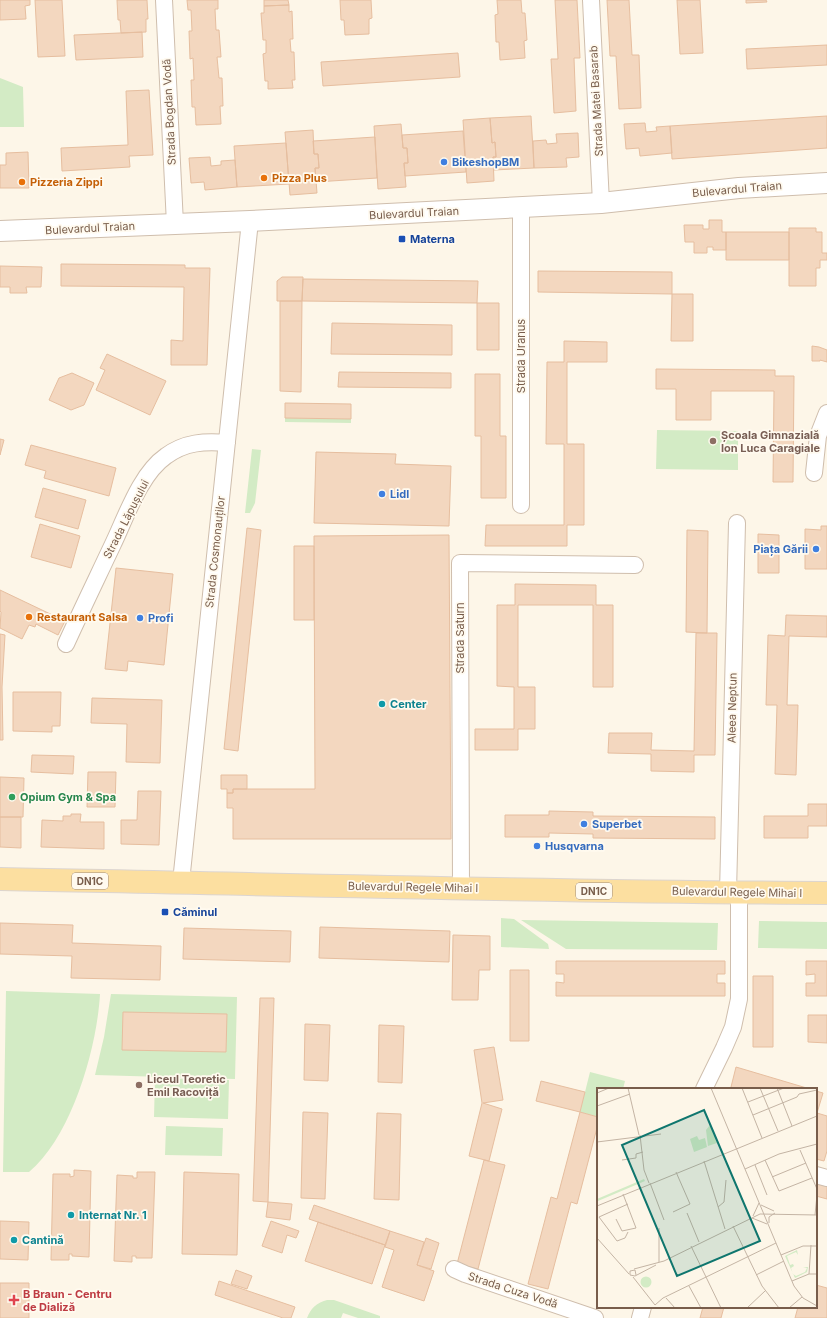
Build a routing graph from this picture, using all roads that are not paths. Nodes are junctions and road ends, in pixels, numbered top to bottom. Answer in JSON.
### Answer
{"nodes":[{"id":1,"x":164,"y":0,"type":"edge"},
{"id":2,"x":591,"y":0,"type":"edge"},
{"id":3,"x":827,"y":183,"type":"edge"},
{"id":4,"x":601,"y":203,"type":"junction"},
{"id":5,"x":521,"y":207,"type":"junction"},
{"id":6,"x":250,"y":221,"type":"junction"},
{"id":7,"x":175,"y":224,"type":"junction"},
{"id":8,"x":0,"y":231,"type":"edge"},
{"id":9,"x":827,"y":412,"type":"edge"},
{"id":10,"x":227,"y":443,"type":"junction"},
{"id":11,"x":814,"y":473,"type":"dead end"},
{"id":12,"x":521,"y":504,"type":"dead end"},
{"id":13,"x":736,"y":523,"type":"dead end"},
{"id":14,"x":635,"y":565,"type":"dead end"},
{"id":15,"x":66,"y":644,"type":"dead end"},
{"id":16,"x":0,"y":879,"type":"edge"},
{"id":17,"x":181,"y":882,"type":"junction"},
{"id":18,"x":461,"y":889,"type":"junction"},
{"id":19,"x":734,"y":893,"type":"junction"},
{"id":20,"x":827,"y":893,"type":"edge"},
{"id":21,"x":704,"y":1088,"type":"edge"},
{"id":22,"x":817,"y":1176,"type":"edge"},
{"id":23,"x":827,"y":1178,"type":"edge"},
{"id":24,"x":454,"y":1269,"type":"dead end"},
{"id":25,"x":643,"y":1308,"type":"edge"},
{"id":26,"x":595,"y":1318,"type":"edge"},
{"id":27,"x":640,"y":1318,"type":"edge"}],
"edges":[{"from":1,"to":7,"type":"street","name":"Strada Bogdan Vodă"},
{"from":2,"to":4,"type":"street","name":"Strada Matei Basarab"},
{"from":3,"to":4,"type":"street","name":"Bulevardul Traian"},
{"from":4,"to":5,"type":"street","name":"Bulevardul Traian"},
{"from":5,"to":6,"type":"street","name":"Bulevardul Traian"},
{"from":5,"to":12,"type":"street","name":"Strada Uranus"},
{"from":6,"to":7,"type":"street","name":"Bulevardul Traian"},
{"from":6,"to":10,"type":"street","name":"Strada Cosmonauților"},
{"from":7,"to":8,"type":"street","name":"Bulevardul Traian"},
{"from":9,"to":11,"type":"street"},
{"from":10,"to":15,"type":"street","name":"Strada Lăpușului"},
{"from":10,"to":17,"type":"street","name":"Strada Cosmonauților"},
{"from":13,"to":19,"type":"street","name":"Aleea Neptun"},
{"from":14,"to":18,"type":"street","name":"Strada Saturn"},
{"from":16,"to":17,"type":"main road","name":"Bulevardul Regele Mihai I","number":"DN1C"},
{"from":17,"to":18,"type":"main road","name":"Bulevardul Regele Mihai I","number":"DN1C"},
{"from":18,"to":19,"type":"main road","name":"Bulevardul Regele Mihai I","number":"DN1C"},
{"from":19,"to":20,"type":"main road","name":"Bulevardul Regele Mihai I","number":"DN1C"},
{"from":19,"to":21,"type":"street","name":"Aleea Neptun"},
{"from":22,"to":23,"type":"street"},
{"from":24,"to":26,"type":"street","name":"Strada Cuza Vodă"},
{"from":25,"to":27,"type":"street"}]}
